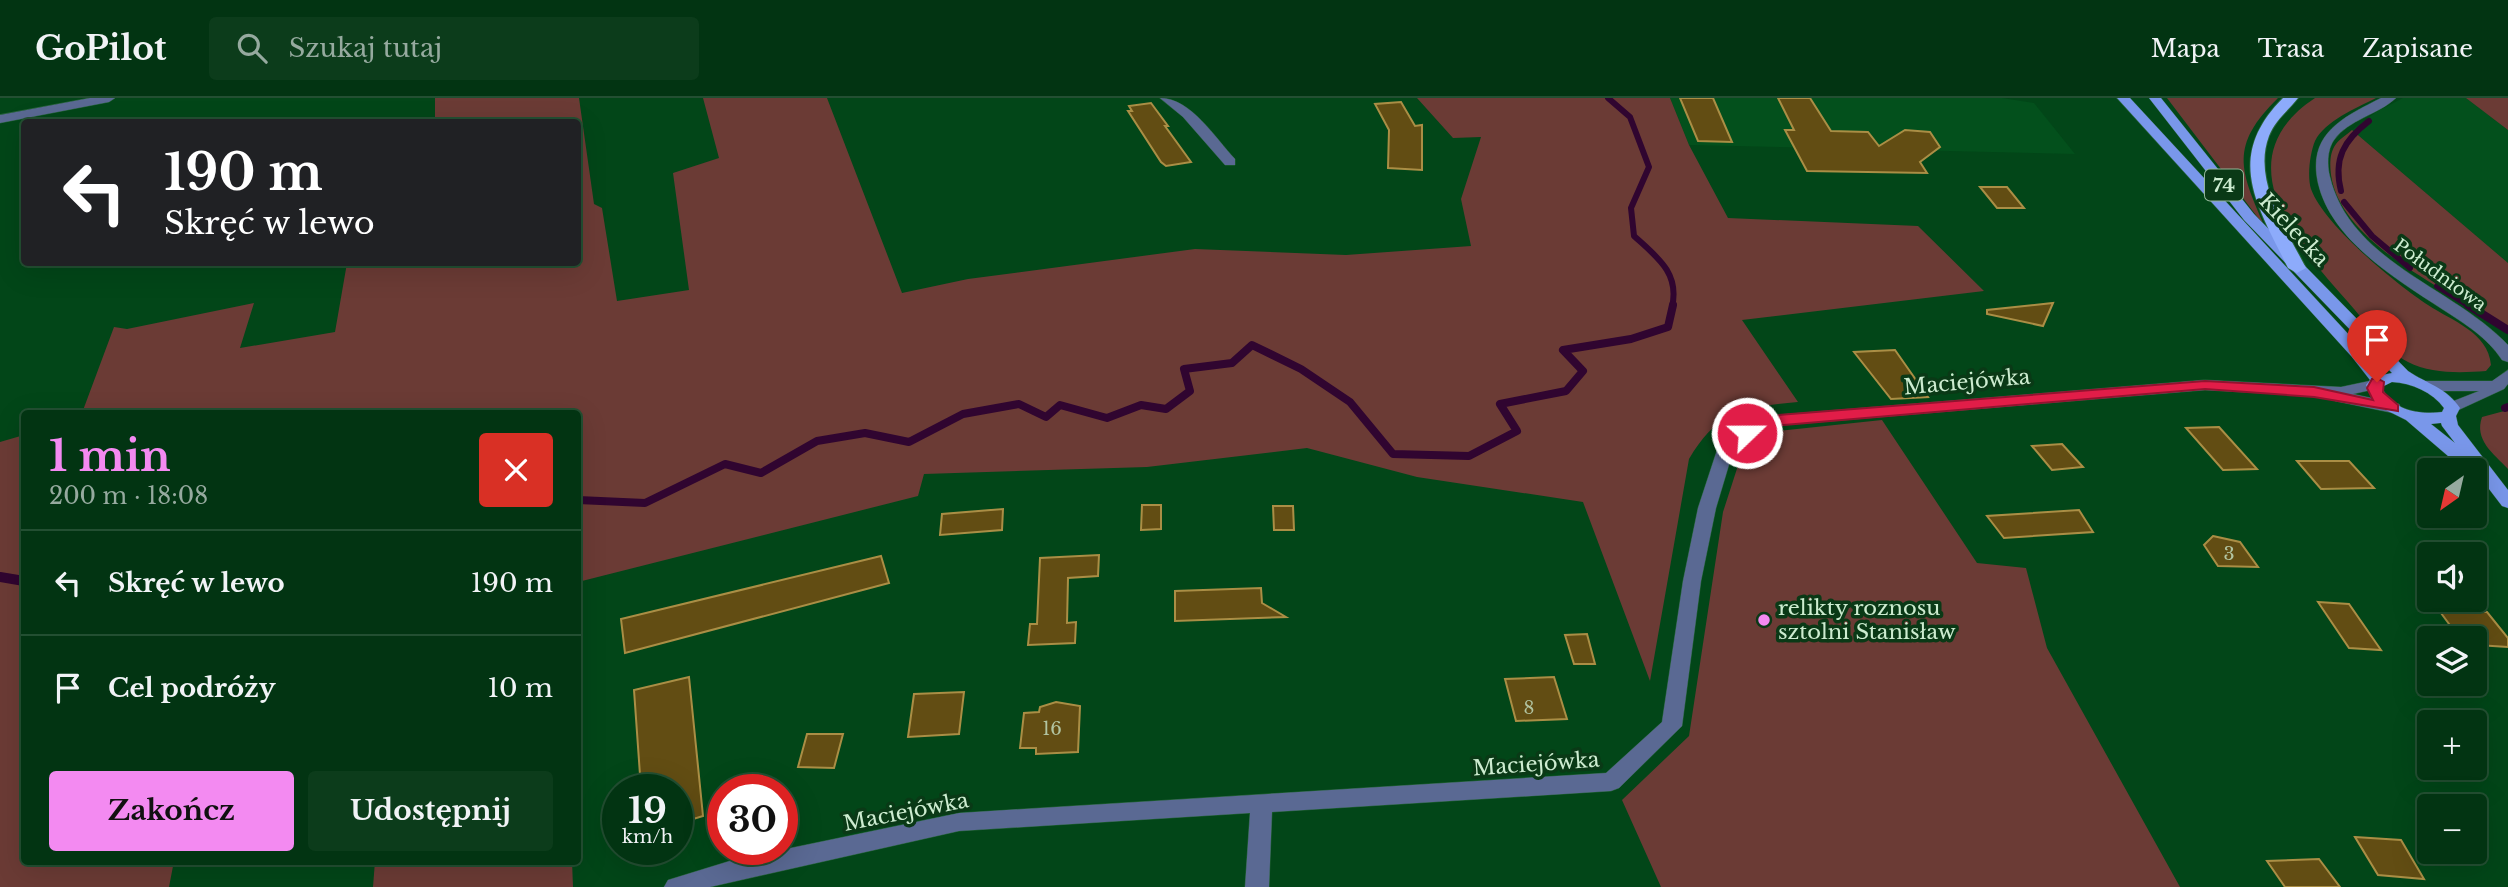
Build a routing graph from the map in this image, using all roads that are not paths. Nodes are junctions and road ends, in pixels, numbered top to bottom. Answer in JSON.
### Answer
{"nodes":[{"id":1,"x":109,"y":98,"type":"edge"},
{"id":2,"x":1166,"y":98,"type":"edge"},
{"id":3,"x":2123,"y":98,"type":"edge"},
{"id":4,"x":2155,"y":98,"type":"edge"},
{"id":5,"x":2291,"y":98,"type":"edge"},
{"id":6,"x":2390,"y":98,"type":"edge"},
{"id":7,"x":0,"y":119,"type":"edge"},
{"id":8,"x":1230,"y":162,"type":"dead end"},
{"id":9,"x":2297,"y":268,"type":"junction"},
{"id":10,"x":2508,"y":357,"type":"edge"},
{"id":11,"x":2503,"y":380,"type":"edge"},
{"id":12,"x":2376,"y":383,"type":"junction"},
{"id":13,"x":2419,"y":383,"type":"junction"},
{"id":14,"x":2314,"y":392,"type":"junction"},
{"id":15,"x":2393,"y":408,"type":"junction"},
{"id":16,"x":2412,"y":416,"type":"junction"},
{"id":17,"x":2450,"y":416,"type":"junction"},
{"id":18,"x":2492,"y":484,"type":"junction"},
{"id":19,"x":2508,"y":502,"type":"edge"},
{"id":20,"x":1261,"y":804,"type":"junction"},
{"id":21,"x":676,"y":887,"type":"edge"},
{"id":22,"x":1257,"y":887,"type":"edge"}],
"edges":[{"from":1,"to":7,"type":"street"},
{"from":2,"to":8,"type":"street"},
{"from":3,"to":12,"type":"main road","name":"Kielecka","number":"74"},
{"from":4,"to":9,"type":"main road","name":"Kielecka","number":"74"},
{"from":5,"to":9,"type":"highway"},
{"from":6,"to":10,"type":"street","name":"Południowa"},
{"from":9,"to":13,"type":"main road","name":"Kielecka","number":"74"},
{"from":11,"to":13,"type":"street"},
{"from":11,"to":17,"type":"street"},
{"from":12,"to":13,"type":"main road"},
{"from":12,"to":14,"type":"street","name":"Maciejówka"},
{"from":12,"to":15,"type":"main road","number":"74"},
{"from":13,"to":17,"type":"main road","number":"74"},
{"from":14,"to":15,"type":"street","name":"Maciejówka"},
{"from":14,"to":20,"type":"street","name":"Maciejówka"},
{"from":15,"to":16,"type":"main road","number":"74"},
{"from":16,"to":17,"type":"main road","number":"74"},
{"from":16,"to":18,"type":"main road","number":"74"},
{"from":17,"to":18,"type":"main road","number":"74"},
{"from":18,"to":19,"type":"main road","number":"74"},
{"from":20,"to":21,"type":"street","name":"Maciejówka"},
{"from":20,"to":22,"type":"street"}]}
